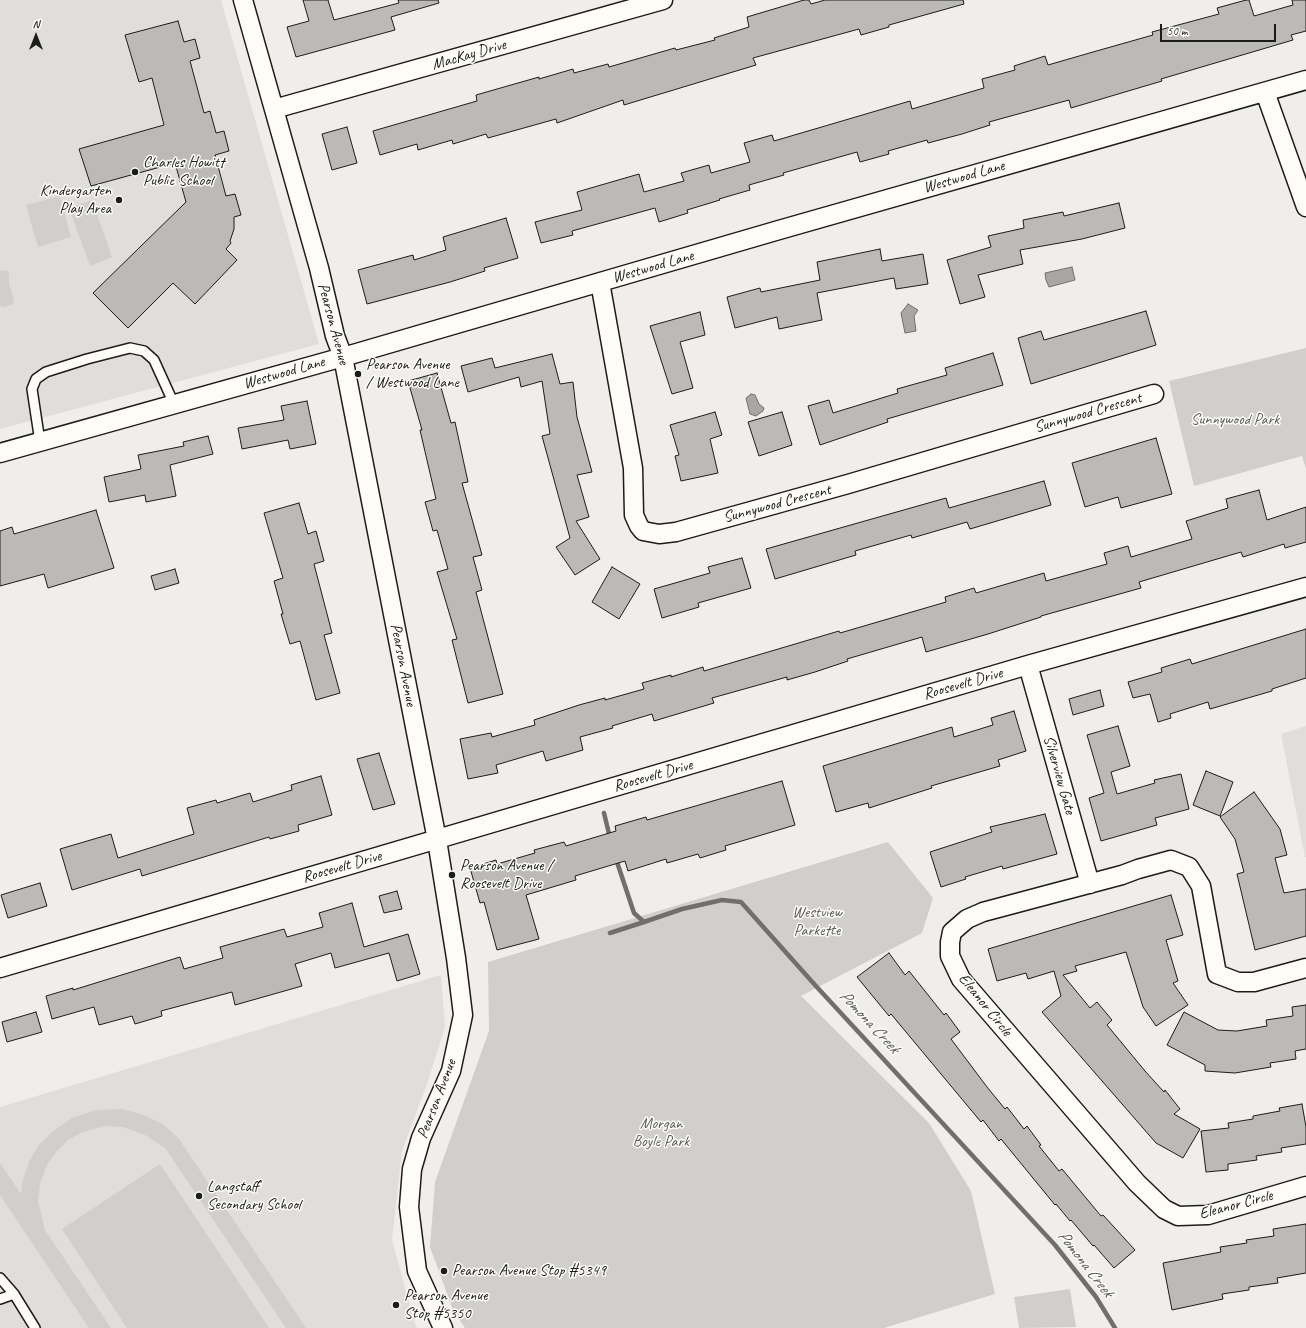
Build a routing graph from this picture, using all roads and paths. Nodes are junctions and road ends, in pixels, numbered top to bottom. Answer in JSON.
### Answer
{"nodes":[{"id":1,"x":243,"y":0,"type":"edge"},
{"id":2,"x":663,"y":0,"type":"edge"},
{"id":3,"x":1306,"y":80,"type":"edge"},
{"id":4,"x":1265,"y":92,"type":"junction"},
{"id":5,"x":274,"y":109,"type":"junction"},
{"id":6,"x":1306,"y":207,"type":"edge"},
{"id":7,"x":600,"y":282,"type":"junction"},
{"id":8,"x":343,"y":357,"type":"junction"},
{"id":9,"x":1154,"y":394,"type":"dead end"},
{"id":10,"x":174,"y":404,"type":"junction"},
{"id":11,"x":40,"y":442,"type":"junction"},
{"id":12,"x":0,"y":453,"type":"edge"},
{"id":13,"x":1306,"y":587,"type":"edge"},
{"id":14,"x":1028,"y":665,"type":"junction"},
{"id":15,"x":437,"y":840,"type":"junction"},
{"id":16,"x":1090,"y":884,"type":"junction"},
{"id":17,"x":0,"y":968,"type":"edge"},
{"id":18,"x":1306,"y":968,"type":"edge"},
{"id":19,"x":1306,"y":1186,"type":"edge"},
{"id":20,"x":0,"y":1278,"type":"edge"},
{"id":21,"x":14,"y":1294,"type":"junction"},
{"id":22,"x":0,"y":1299,"type":"edge"},
{"id":23,"x":35,"y":1328,"type":"edge"},
{"id":24,"x":443,"y":1328,"type":"edge"}],
"edges":[{"from":1,"to":5,"type":"street","name":"Pearson Avenue"},
{"from":2,"to":5,"type":"street","name":"MacKay Drive"},
{"from":3,"to":4,"type":"street","name":"Westwood Lane"},
{"from":4,"to":6,"type":"street"},
{"from":4,"to":7,"type":"street","name":"Westwood Lane"},
{"from":5,"to":8,"type":"street","name":"Pearson Avenue"},
{"from":7,"to":8,"type":"street","name":"Westwood Lane"},
{"from":7,"to":9,"type":"street","name":"Sunnywood Crescent"},
{"from":8,"to":10,"type":"street","name":"Westwood Lane"},
{"from":8,"to":15,"type":"street","name":"Pearson Avenue"},
{"from":10,"to":11,"type":"street","name":"Westwood Lane"},
{"from":10,"to":11,"type":"lane"},
{"from":11,"to":12,"type":"street","name":"Westwood Lane"},
{"from":13,"to":14,"type":"street","name":"Roosevelt Drive"},
{"from":14,"to":15,"type":"street","name":"Roosevelt Drive"},
{"from":14,"to":16,"type":"street","name":"Silverview Gate"},
{"from":15,"to":17,"type":"street","name":"Roosevelt Drive"},
{"from":15,"to":24,"type":"street","name":"Pearson Avenue"},
{"from":16,"to":18,"type":"street","name":"Eleanor Circle"},
{"from":16,"to":19,"type":"street","name":"Eleanor Circle"},
{"from":20,"to":21,"type":"lane"},
{"from":21,"to":22,"type":"lane"},
{"from":21,"to":23,"type":"lane"}]}
